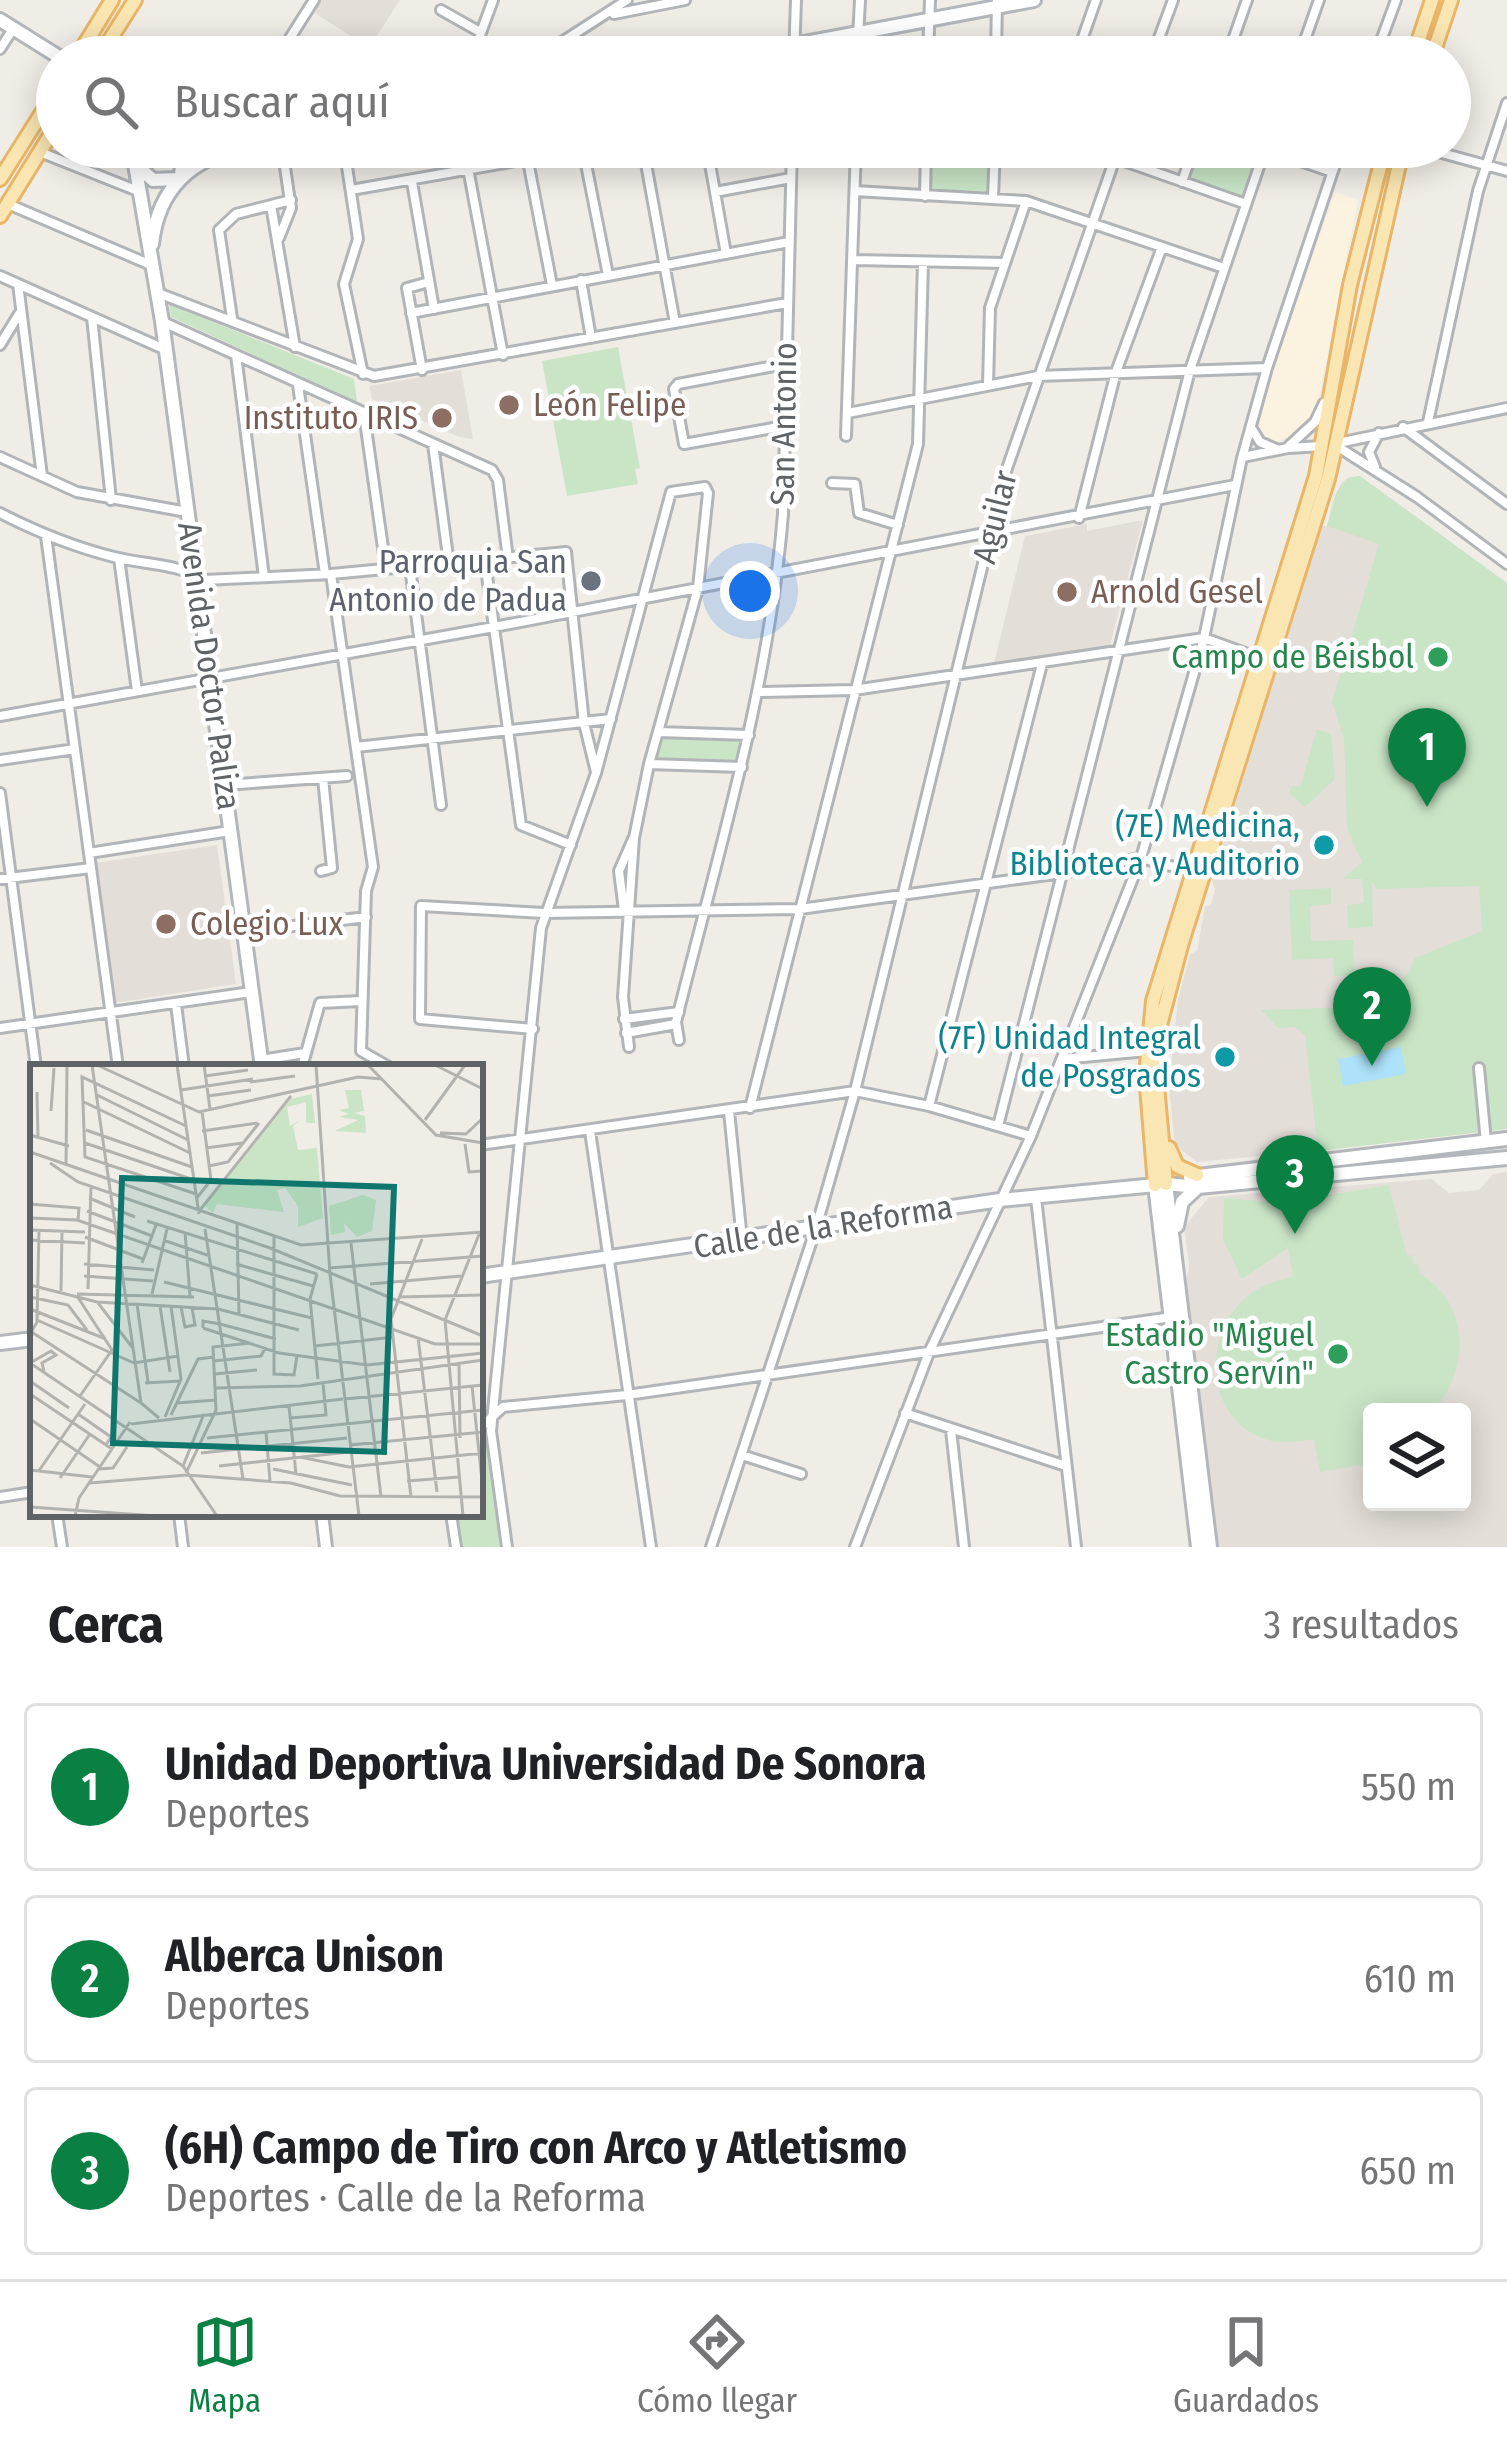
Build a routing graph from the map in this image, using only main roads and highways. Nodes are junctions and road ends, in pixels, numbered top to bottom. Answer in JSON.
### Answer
{"nodes":[{"id":1,"x":112,"y":0,"type":"edge"},
{"id":2,"x":135,"y":0,"type":"edge"},
{"id":3,"x":1034,"y":0,"type":"edge"},
{"id":4,"x":1432,"y":0,"type":"edge"},
{"id":5,"x":1451,"y":0,"type":"edge"},
{"id":6,"x":997,"y":3,"type":"edge"},
{"id":7,"x":0,"y":20,"type":"edge"},
{"id":8,"x":90,"y":36,"type":"edge"},
{"id":9,"x":112,"y":36,"type":"edge"},
{"id":10,"x":850,"y":36,"type":"edge"},
{"id":11,"x":1420,"y":36,"type":"edge"},
{"id":12,"x":1439,"y":36,"type":"edge"},
{"id":13,"x":36,"y":43,"type":"edge"},
{"id":14,"x":36,"y":122,"type":"edge"},
{"id":15,"x":36,"y":156,"type":"edge"},
{"id":16,"x":136,"y":168,"type":"edge"},
{"id":17,"x":143,"y":168,"type":"edge"},
{"id":18,"x":183,"y":168,"type":"edge"},
{"id":19,"x":196,"y":168,"type":"edge"},
{"id":20,"x":1379,"y":168,"type":"edge"},
{"id":21,"x":1397,"y":168,"type":"edge"},
{"id":22,"x":179,"y":178,"type":"junction"},
{"id":23,"x":0,"y":179,"type":"edge"},
{"id":24,"x":4,"y":210,"type":"edge"},
{"id":25,"x":151,"y":261,"type":"junction"},
{"id":26,"x":1328,"y":445,"type":"junction"},
{"id":27,"x":1264,"y":659,"type":"junction"},
{"id":28,"x":1197,"y":873,"type":"junction"},
{"id":29,"x":1168,"y":945,"type":"junction"},
{"id":30,"x":1159,"y":1029,"type":"junction"},
{"id":31,"x":261,"y":1064,"type":"edge"},
{"id":32,"x":1507,"y":1139,"type":"edge"},
{"id":33,"x":1507,"y":1159,"type":"edge"},
{"id":34,"x":1197,"y":1181,"type":"junction"},
{"id":35,"x":1161,"y":1184,"type":"junction"},
{"id":36,"x":483,"y":1276,"type":"edge"},
{"id":37,"x":1178,"y":1283,"type":"junction"},
{"id":38,"x":1176,"y":1316,"type":"junction"},
{"id":39,"x":30,"y":1339,"type":"edge"},
{"id":40,"x":0,"y":1343,"type":"edge"},
{"id":41,"x":1198,"y":1547,"type":"edge"},
{"id":42,"x":1210,"y":1547,"type":"edge"}],
"edges":[{"from":1,"to":8,"type":"main road"},
{"from":2,"to":9,"type":"main road"},
{"from":3,"to":6,"type":"main road"},
{"from":4,"to":11,"type":"main road"},
{"from":5,"to":12,"type":"main road"},
{"from":6,"to":10,"type":"main road"},
{"from":7,"to":13,"type":"main road"},
{"from":14,"to":23,"type":"main road"},
{"from":15,"to":24,"type":"main road"},
{"from":16,"to":25,"type":"main road","name":"Avenida Doctor Paliza"},
{"from":17,"to":22,"type":"main road"},
{"from":18,"to":22,"type":"main road"},
{"from":19,"to":22,"type":"main road"},
{"from":20,"to":26,"type":"main road"},
{"from":21,"to":26,"type":"main road"},
{"from":22,"to":25,"type":"main road"},
{"from":25,"to":31,"type":"main road","name":"Avenida Doctor Paliza"},
{"from":26,"to":27,"type":"main road"},
{"from":26,"to":27,"type":"main road"},
{"from":27,"to":28,"type":"main road"},
{"from":28,"to":29,"type":"main road"},
{"from":28,"to":30,"type":"main road"},
{"from":29,"to":30,"type":"main road"},
{"from":29,"to":35,"type":"main road"},
{"from":30,"to":34,"type":"main road"},
{"from":30,"to":35,"type":"main road"},
{"from":32,"to":34,"type":"main road","name":"Calle de la Reforma"},
{"from":33,"to":34,"type":"main road","name":"Calle de la Reforma"},
{"from":34,"to":35,"type":"main road","name":"Calle de la Reforma"},
{"from":34,"to":37,"type":"main road"},
{"from":35,"to":36,"type":"main road","name":"Calle de la Reforma"},
{"from":35,"to":37,"type":"main road"},
{"from":35,"to":38,"type":"main road"},
{"from":37,"to":38,"type":"main road"},
{"from":38,"to":41,"type":"main road"},
{"from":38,"to":42,"type":"main road"},
{"from":39,"to":40,"type":"main road"}]}
